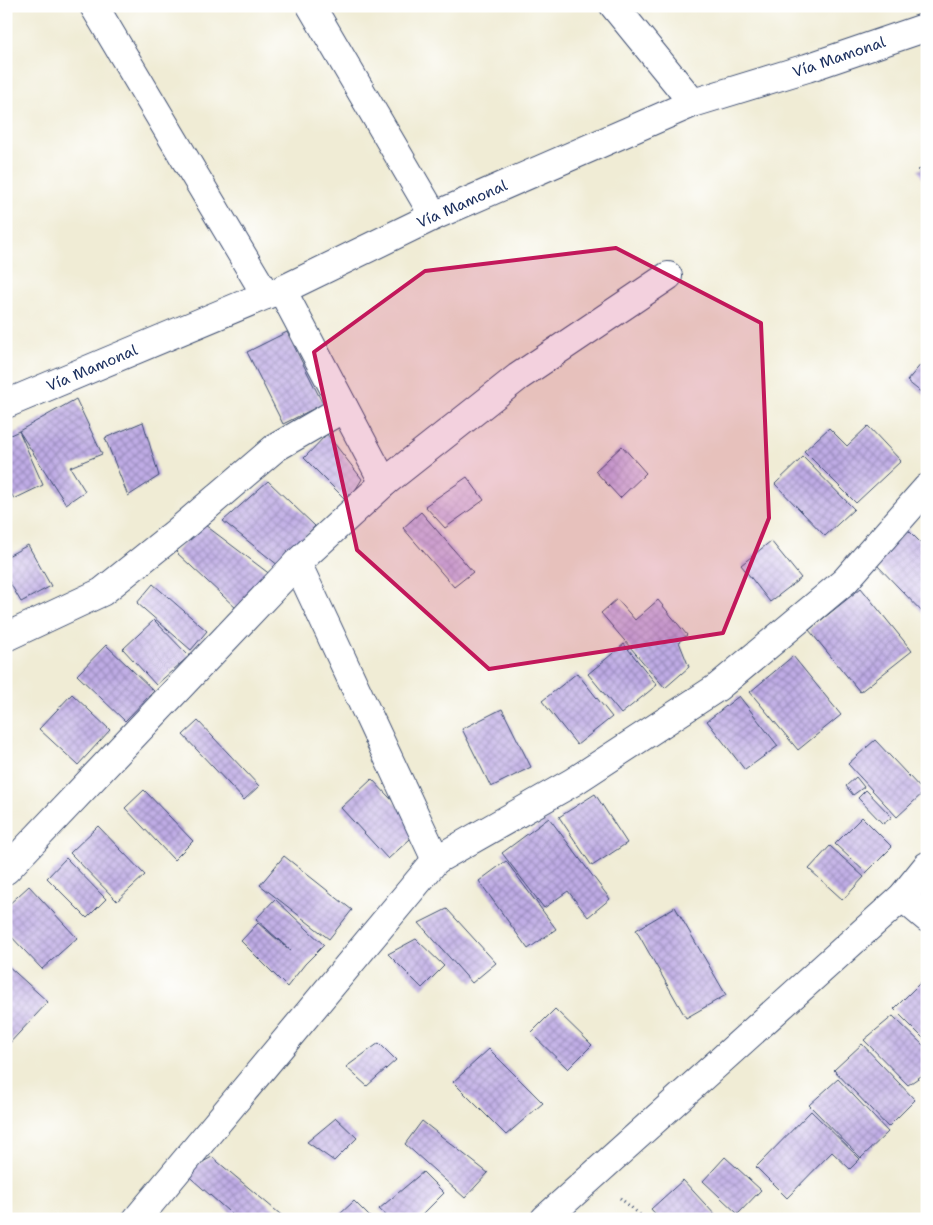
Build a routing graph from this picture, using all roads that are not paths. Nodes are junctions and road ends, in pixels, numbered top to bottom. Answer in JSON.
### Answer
{"nodes":[{"id":1,"x":94,"y":6,"type":"edge"},
{"id":2,"x":311,"y":6,"type":"edge"},
{"id":3,"x":614,"y":6,"type":"edge"},
{"id":4,"x":927,"y":27,"type":"edge"},
{"id":5,"x":694,"y":103,"type":"junction"},
{"id":6,"x":434,"y":216,"type":"junction"},
{"id":7,"x":668,"y":276,"type":"dead end"},
{"id":8,"x":274,"y":293,"type":"junction"},
{"id":9,"x":6,"y":404,"type":"edge"},
{"id":10,"x":344,"y":408,"type":"junction"},
{"id":11,"x":384,"y":483,"type":"junction"},
{"id":12,"x":927,"y":488,"type":"edge"},
{"id":13,"x":297,"y":563,"type":"junction"},
{"id":14,"x":6,"y":637,"type":"edge"},
{"id":15,"x":436,"y":860,"type":"junction"},
{"id":16,"x":927,"y":866,"type":"edge"},
{"id":17,"x":6,"y":870,"type":"edge"},
{"id":18,"x":902,"y":897,"type":"junction"},
{"id":19,"x":927,"y":918,"type":"edge"},
{"id":20,"x":138,"y":1219,"type":"edge"},
{"id":21,"x":545,"y":1219,"type":"edge"}],
"edges":[{"from":1,"to":8,"type":"street"},
{"from":2,"to":6,"type":"street"},
{"from":3,"to":5,"type":"street"},
{"from":4,"to":5,"type":"street","name":"Vía Mamonal"},
{"from":5,"to":6,"type":"street","name":"Vía Mamonal"},
{"from":6,"to":8,"type":"street","name":"Vía Mamonal"},
{"from":7,"to":11,"type":"street"},
{"from":8,"to":9,"type":"street","name":"Vía Mamonal"},
{"from":8,"to":10,"type":"street"},
{"from":10,"to":11,"type":"street"},
{"from":10,"to":14,"type":"street"},
{"from":11,"to":13,"type":"street"},
{"from":12,"to":15,"type":"street"},
{"from":13,"to":15,"type":"street"},
{"from":13,"to":17,"type":"street"},
{"from":15,"to":20,"type":"street"},
{"from":16,"to":18,"type":"street"},
{"from":18,"to":19,"type":"street"},
{"from":18,"to":21,"type":"street"}]}
